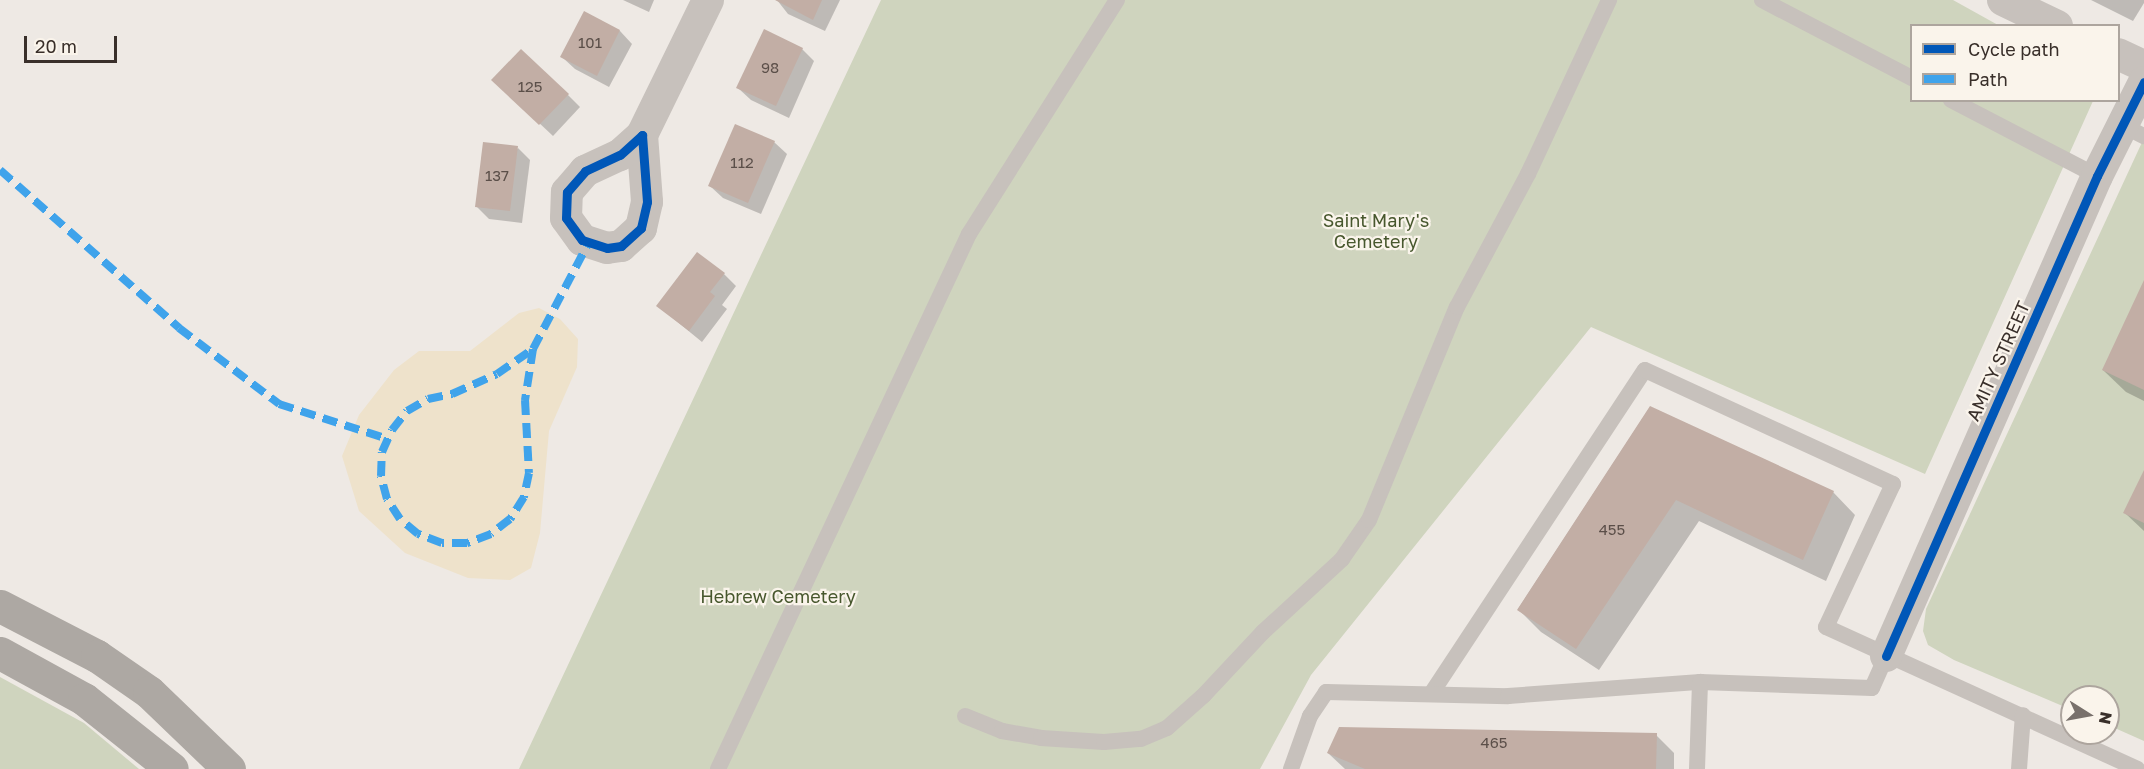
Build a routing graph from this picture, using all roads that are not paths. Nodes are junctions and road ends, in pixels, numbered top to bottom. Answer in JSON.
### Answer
{"nodes":[{"id":1,"x":708,"y":0,"type":"edge"},
{"id":2,"x":1118,"y":0,"type":"edge"},
{"id":3,"x":1609,"y":0,"type":"edge"},
{"id":4,"x":1762,"y":0,"type":"edge"},
{"id":5,"x":2003,"y":0,"type":"edge"},
{"id":6,"x":2053,"y":24,"type":"edge"},
{"id":7,"x":2120,"y":55,"type":"edge"},
{"id":8,"x":2144,"y":66,"type":"edge"},
{"id":9,"x":1910,"y":77,"type":"edge"},
{"id":10,"x":2144,"y":82,"type":"edge"},
{"id":11,"x":1955,"y":102,"type":"edge"},
{"id":12,"x":2133,"y":130,"type":"edge"},
{"id":13,"x":642,"y":135,"type":"dead end"},
{"id":14,"x":2097,"y":176,"type":"junction"},
{"id":15,"x":0,"y":606,"type":"edge"},
{"id":16,"x":0,"y":653,"type":"edge"},
{"id":17,"x":1886,"y":656,"type":"junction"},
{"id":18,"x":1700,"y":681,"type":"junction"},
{"id":19,"x":1431,"y":694,"type":"junction"},
{"id":20,"x":2022,"y":715,"type":"junction"},
{"id":21,"x":965,"y":716,"type":"dead end"},
{"id":22,"x":172,"y":769,"type":"edge"},
{"id":23,"x":229,"y":769,"type":"edge"},
{"id":24,"x":718,"y":769,"type":"edge"},
{"id":25,"x":1291,"y":769,"type":"edge"},
{"id":26,"x":1697,"y":769,"type":"edge"},
{"id":27,"x":2019,"y":769,"type":"edge"},
{"id":28,"x":2137,"y":769,"type":"edge"}],
"edges":[{"from":1,"to":13,"type":"street"},
{"from":2,"to":24,"type":"lane"},
{"from":3,"to":21,"type":"lane"},
{"from":4,"to":9,"type":"lane"},
{"from":5,"to":6,"type":"street"},
{"from":7,"to":8,"type":"street"},
{"from":10,"to":12,"type":"street","name":"AMITY STREET"},
{"from":11,"to":14,"type":"lane"},
{"from":12,"to":14,"type":"street","name":"AMITY STREET"},
{"from":14,"to":17,"type":"street","name":"AMITY STREET"},
{"from":15,"to":23,"type":"highway"},
{"from":16,"to":22,"type":"highway"},
{"from":17,"to":18,"type":"lane"},
{"from":17,"to":19,"type":"lane"},
{"from":17,"to":20,"type":"lane"},
{"from":18,"to":19,"type":"lane"},
{"from":18,"to":26,"type":"lane"},
{"from":19,"to":25,"type":"lane"},
{"from":20,"to":27,"type":"lane"},
{"from":20,"to":28,"type":"lane"}]}
